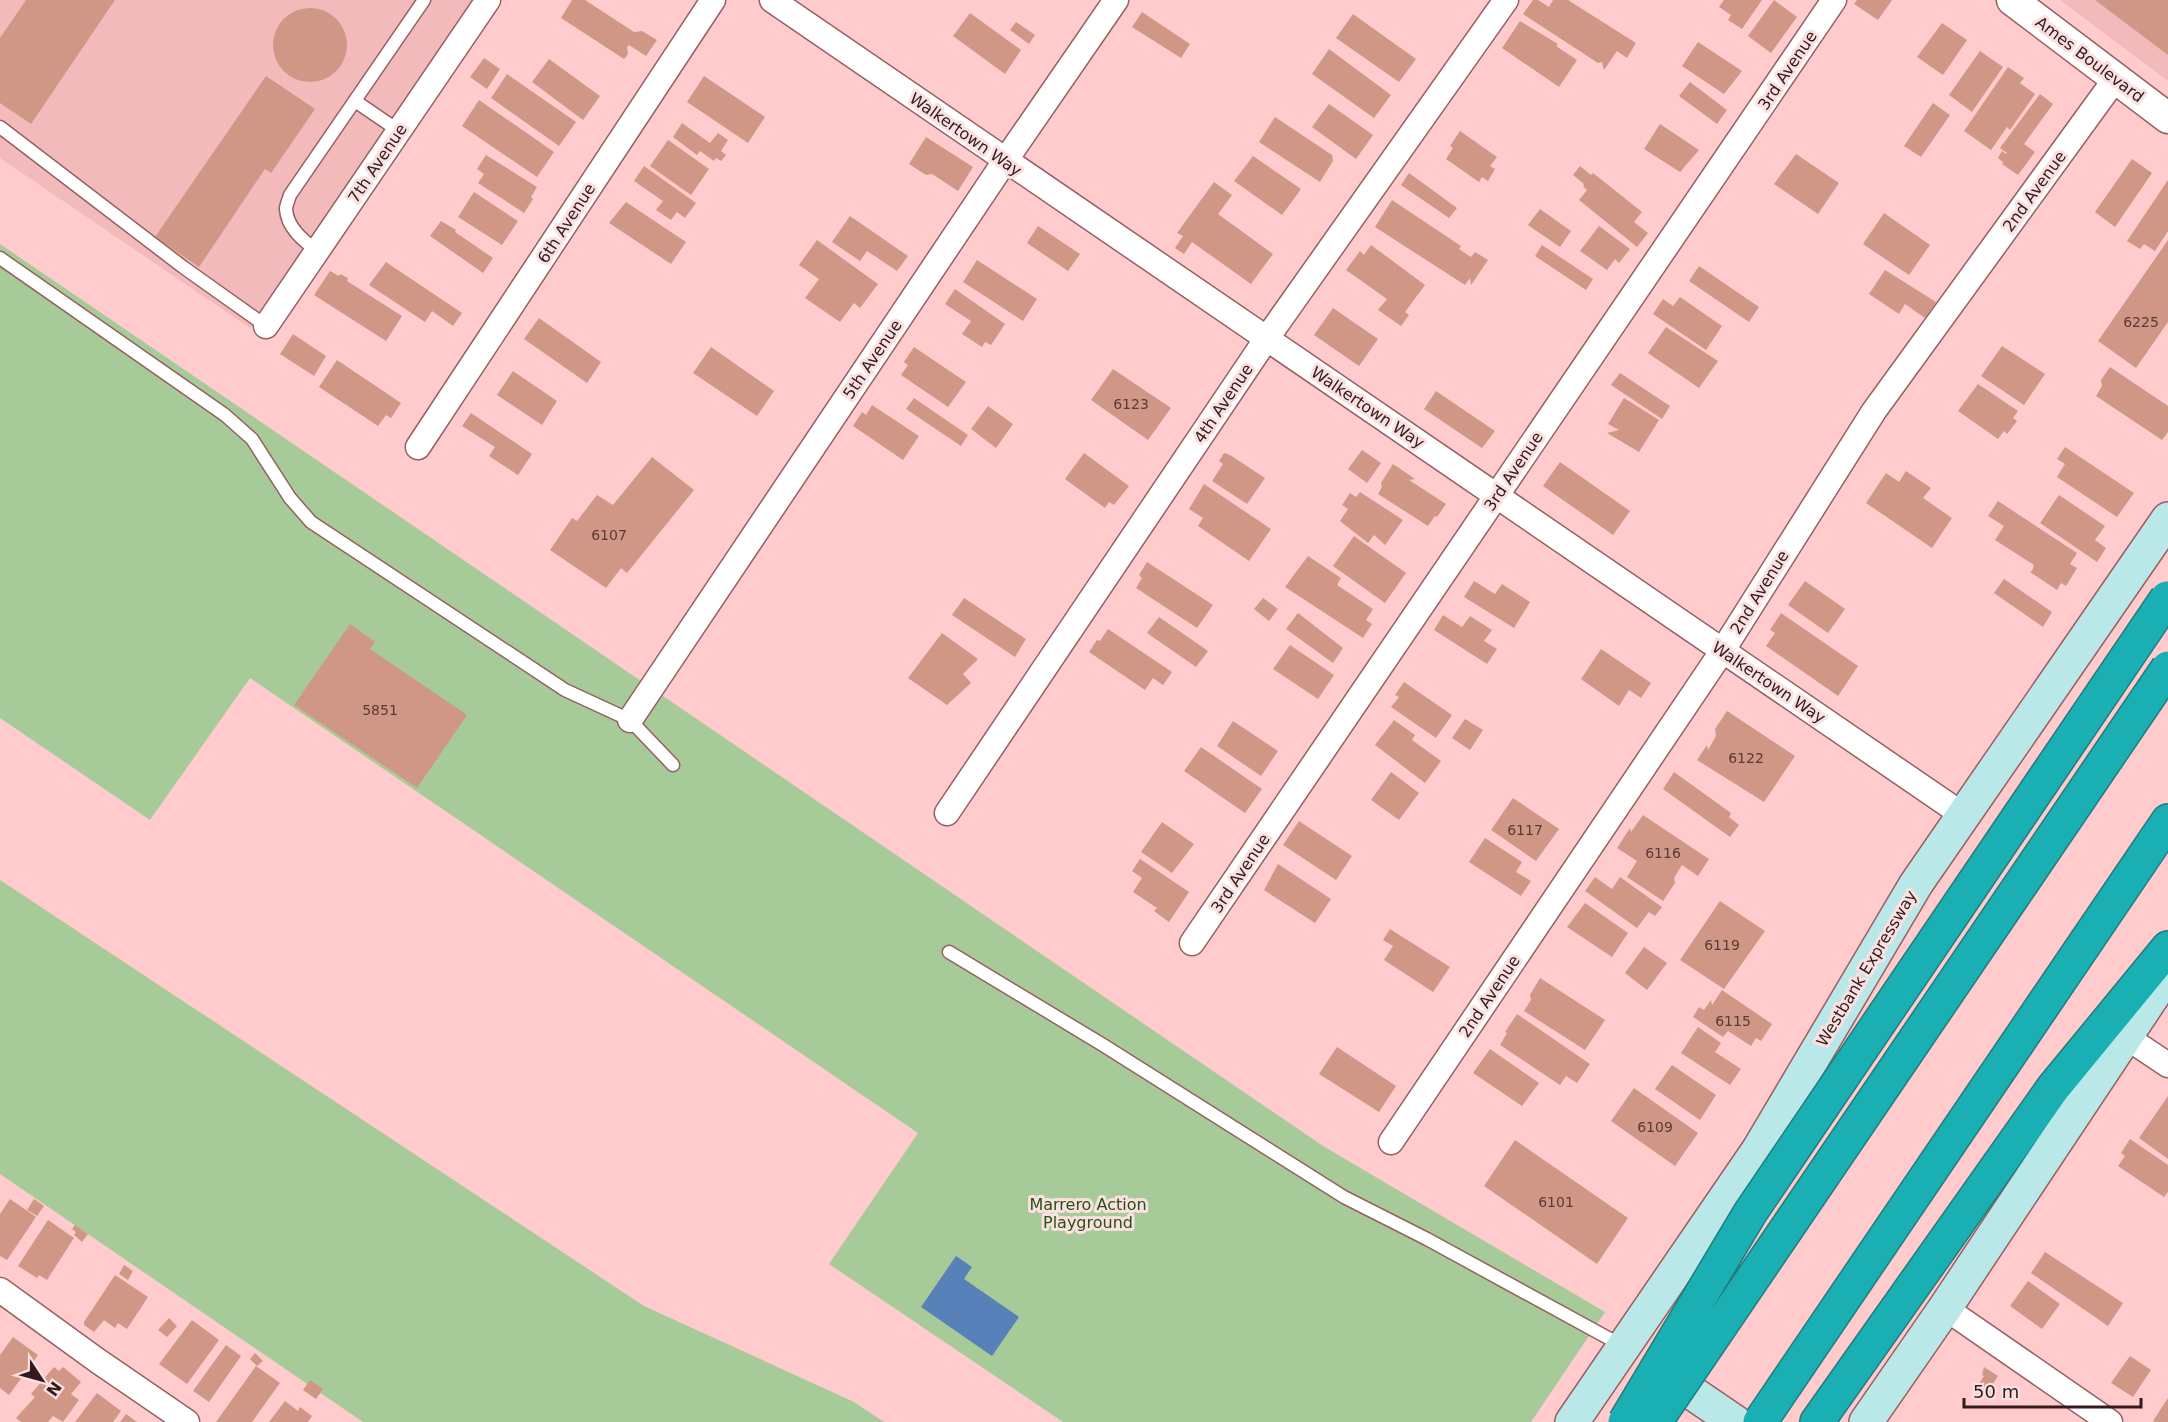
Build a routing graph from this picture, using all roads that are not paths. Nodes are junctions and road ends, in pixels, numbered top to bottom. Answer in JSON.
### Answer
{"nodes":[{"id":1,"x":424,"y":0,"type":"edge"},
{"id":2,"x":487,"y":0,"type":"edge"},
{"id":3,"x":713,"y":0,"type":"edge"},
{"id":4,"x":772,"y":0,"type":"edge"},
{"id":5,"x":1116,"y":0,"type":"edge"},
{"id":6,"x":1506,"y":0,"type":"edge"},
{"id":7,"x":1834,"y":0,"type":"edge"},
{"id":8,"x":2012,"y":0,"type":"edge"},
{"id":9,"x":2116,"y":78,"type":"junction"},
{"id":10,"x":355,"y":101,"type":"junction"},
{"id":11,"x":2168,"y":118,"type":"edge"},
{"id":12,"x":0,"y":127,"type":"edge"},
{"id":13,"x":399,"y":131,"type":"junction"},
{"id":14,"x":1005,"y":161,"type":"junction"},
{"id":15,"x":317,"y":251,"type":"junction"},
{"id":16,"x":0,"y":258,"type":"edge"},
{"id":17,"x":266,"y":326,"type":"joint"},
{"id":18,"x":1267,"y":338,"type":"junction"},
{"id":19,"x":418,"y":447,"type":"dead end"},
{"id":20,"x":1496,"y":495,"type":"junction"},
{"id":21,"x":2168,"y":519,"type":"edge"},
{"id":22,"x":2168,"y":598,"type":"edge"},
{"id":23,"x":1723,"y":650,"type":"junction"},
{"id":24,"x":2168,"y":668,"type":"edge"},
{"id":25,"x":630,"y":720,"type":"junction"},
{"id":26,"x":673,"y":765,"type":"dead end"},
{"id":27,"x":947,"y":813,"type":"dead end"},
{"id":28,"x":1963,"y":815,"type":"junction"},
{"id":29,"x":2168,"y":821,"type":"edge"},
{"id":30,"x":1192,"y":943,"type":"dead end"},
{"id":31,"x":2168,"y":948,"type":"edge"},
{"id":32,"x":949,"y":952,"type":"dead end"},
{"id":33,"x":2168,"y":973,"type":"edge"},
{"id":34,"x":2126,"y":1037,"type":"junction"},
{"id":35,"x":2168,"y":1065,"type":"edge"},
{"id":36,"x":1391,"y":1142,"type":"dead end"},
{"id":37,"x":0,"y":1290,"type":"edge"},
{"id":38,"x":1945,"y":1308,"type":"junction"},
{"id":39,"x":1624,"y":1346,"type":"junction"},
{"id":40,"x":1723,"y":1419,"type":"edge"},
{"id":41,"x":187,"y":1422,"type":"edge"},
{"id":42,"x":1572,"y":1422,"type":"edge"},
{"id":43,"x":1625,"y":1422,"type":"edge"},
{"id":44,"x":1655,"y":1422,"type":"edge"},
{"id":45,"x":1760,"y":1422,"type":"edge"},
{"id":46,"x":1817,"y":1422,"type":"edge"},
{"id":47,"x":1866,"y":1422,"type":"edge"},
{"id":48,"x":2110,"y":1422,"type":"edge"}],
"edges":[{"from":1,"to":10,"type":"lane"},
{"from":2,"to":13,"type":"street","name":"7th Avenue"},
{"from":3,"to":19,"type":"street","name":"6th Avenue"},
{"from":4,"to":14,"type":"street","name":"Walkertown Way"},
{"from":5,"to":14,"type":"street","name":"5th Avenue"},
{"from":6,"to":18,"type":"street","name":"4th Avenue"},
{"from":7,"to":20,"type":"street","name":"3rd Avenue"},
{"from":8,"to":9,"type":"street","name":"Ames Boulevard"},
{"from":9,"to":11,"type":"street","name":"Ames Boulevard"},
{"from":9,"to":23,"type":"street","name":"2nd Avenue"},
{"from":10,"to":13,"type":"lane"},
{"from":10,"to":15,"type":"lane"},
{"from":12,"to":17,"type":"lane"},
{"from":13,"to":15,"type":"street","name":"7th Avenue"},
{"from":14,"to":18,"type":"street","name":"Walkertown Way"},
{"from":14,"to":25,"type":"street","name":"5th Avenue"},
{"from":15,"to":17,"type":"street","name":"7th Avenue"},
{"from":16,"to":25,"type":"lane"},
{"from":18,"to":20,"type":"street","name":"Walkertown Way"},
{"from":18,"to":27,"type":"street","name":"4th Avenue"},
{"from":20,"to":23,"type":"street","name":"Walkertown Way"},
{"from":20,"to":30,"type":"street","name":"3rd Avenue"},
{"from":21,"to":28,"type":"main road","name":"Westbank Expressway"},
{"from":22,"to":43,"type":"highway","bridge":true},
{"from":23,"to":28,"type":"street","name":"Walkertown Way"},
{"from":23,"to":36,"type":"street","name":"2nd Avenue"},
{"from":24,"to":44,"type":"highway","bridge":true},
{"from":25,"to":26,"type":"lane"},
{"from":28,"to":39,"type":"main road","name":"Westbank Expressway"},
{"from":29,"to":45,"type":"highway"},
{"from":31,"to":46,"type":"highway"},
{"from":32,"to":39,"type":"lane"},
{"from":33,"to":34,"type":"main road"},
{"from":34,"to":35,"type":"street"},
{"from":34,"to":38,"type":"main road"},
{"from":37,"to":41,"type":"street"},
{"from":38,"to":47,"type":"main road"},
{"from":38,"to":48,"type":"street"},
{"from":39,"to":40,"type":"main road"},
{"from":39,"to":42,"type":"main road","name":"Westbank Expressway"}]}
